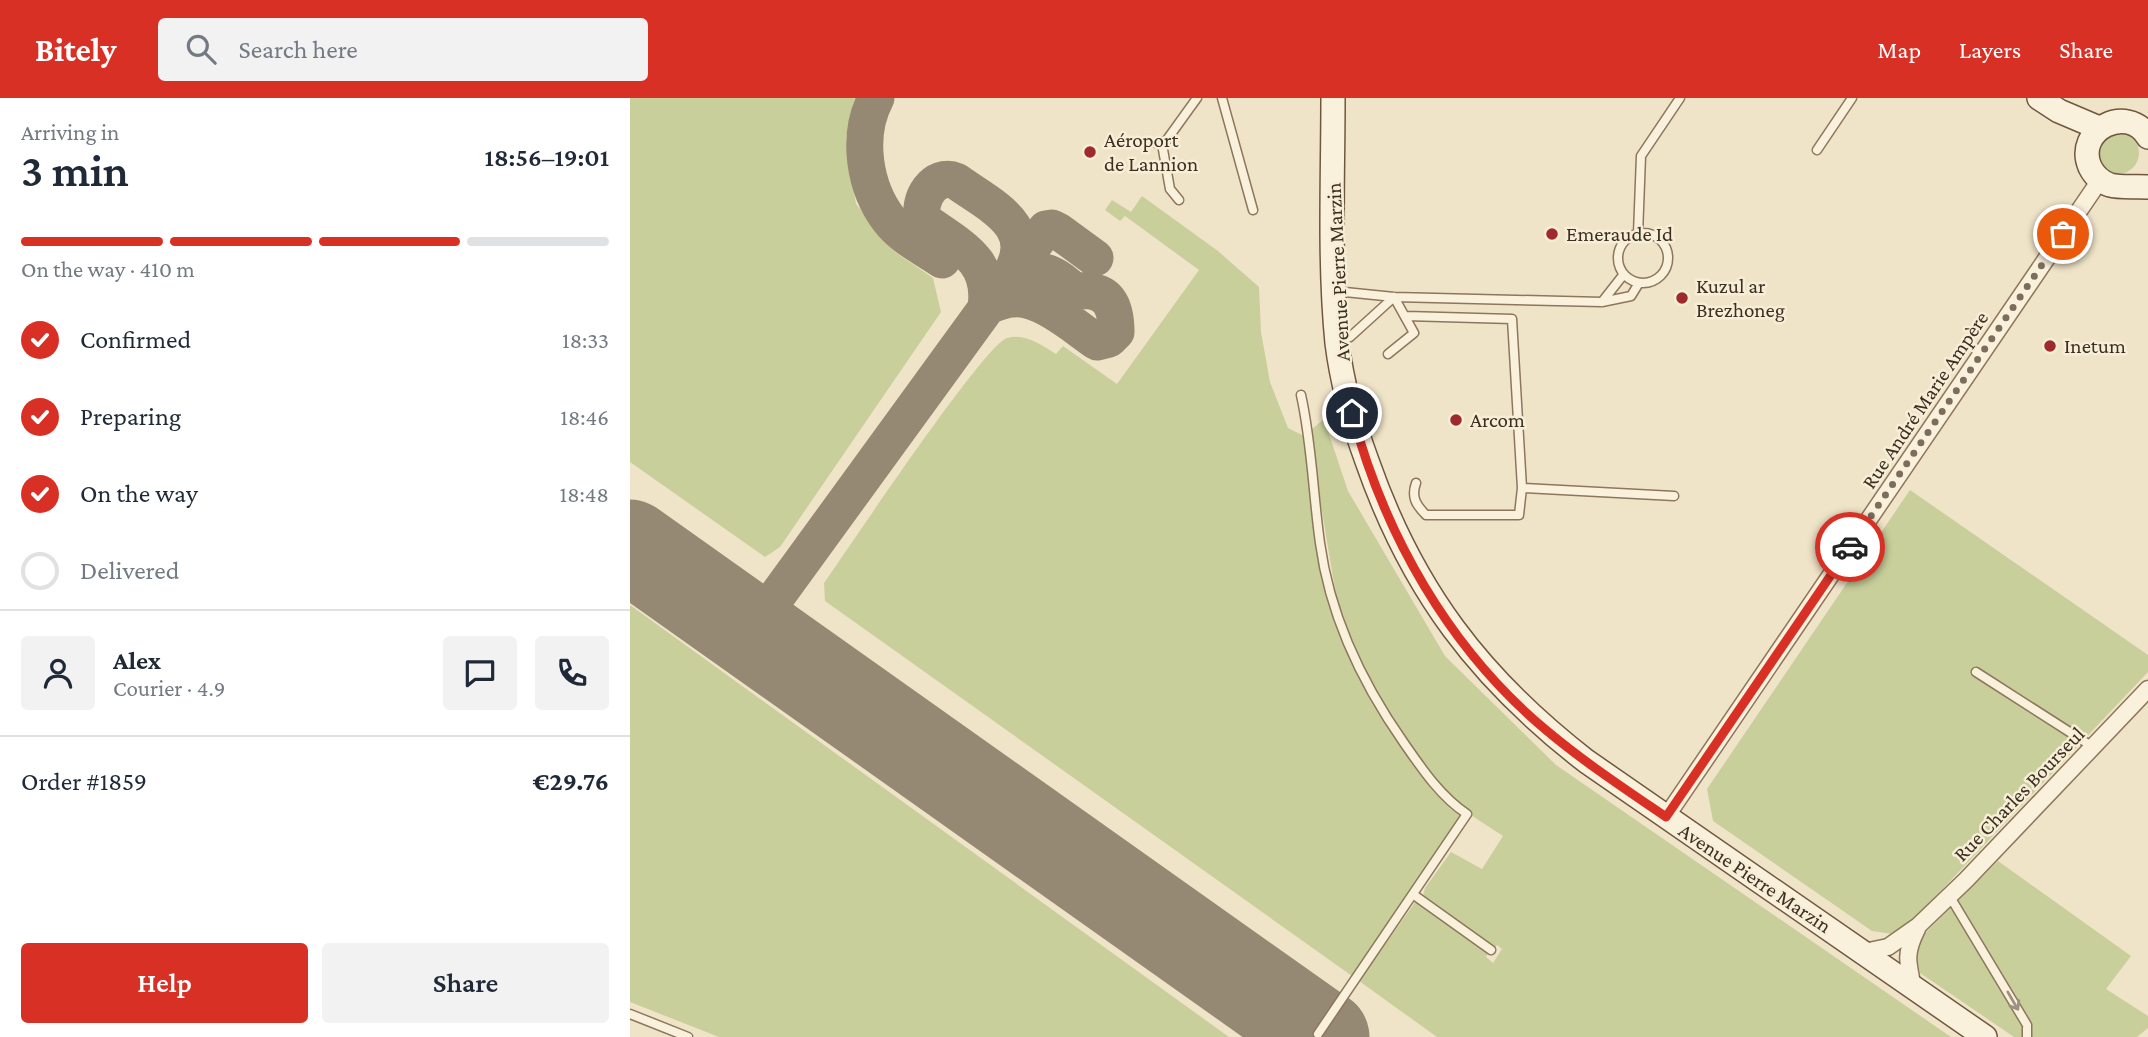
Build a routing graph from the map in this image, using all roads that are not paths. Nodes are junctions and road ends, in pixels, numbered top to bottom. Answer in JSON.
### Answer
{"nodes":[{"id":1,"x":1197,"y":98,"type":"edge"},
{"id":2,"x":1222,"y":98,"type":"edge"},
{"id":3,"x":1333,"y":98,"type":"edge"},
{"id":4,"x":1680,"y":98,"type":"edge"},
{"id":5,"x":1852,"y":98,"type":"edge"},
{"id":6,"x":2039,"y":98,"type":"edge"},
{"id":7,"x":2059,"y":111,"type":"junction"},
{"id":8,"x":2099,"y":128,"type":"junction"},
{"id":9,"x":2148,"y":137,"type":"edge"},
{"id":10,"x":2087,"y":149,"type":"junction"},
{"id":11,"x":1817,"y":150,"type":"dead end"},
{"id":12,"x":2148,"y":170,"type":"edge"},
{"id":13,"x":2100,"y":180,"type":"junction"},
{"id":14,"x":2139,"y":186,"type":"edge"},
{"id":15,"x":1178,"y":200,"type":"dead end"},
{"id":16,"x":1253,"y":210,"type":"dead end"},
{"id":17,"x":1638,"y":234,"type":"junction"},
{"id":18,"x":1624,"y":274,"type":"junction"},
{"id":19,"x":1639,"y":283,"type":"junction"},
{"id":20,"x":1335,"y":291,"type":"junction"},
{"id":21,"x":1394,"y":297,"type":"junction"},
{"id":22,"x":1602,"y":302,"type":"junction"},
{"id":23,"x":1406,"y":316,"type":"junction"},
{"id":24,"x":1337,"y":343,"type":"junction"},
{"id":25,"x":1388,"y":354,"type":"dead end"},
{"id":26,"x":1301,"y":395,"type":"dead end"},
{"id":27,"x":1416,"y":483,"type":"dead end"},
{"id":28,"x":1522,"y":488,"type":"junction"},
{"id":29,"x":1674,"y":496,"type":"dead end"},
{"id":30,"x":1976,"y":672,"type":"dead end"},
{"id":31,"x":2148,"y":689,"type":"edge"},
{"id":32,"x":2093,"y":747,"type":"junction"},
{"id":33,"x":1666,"y":817,"type":"junction"},
{"id":34,"x":1414,"y":895,"type":"junction"},
{"id":35,"x":1949,"y":895,"type":"junction"},
{"id":36,"x":1918,"y":926,"type":"junction"},
{"id":37,"x":1491,"y":950,"type":"dead end"},
{"id":38,"x":1864,"y":952,"type":"junction"},
{"id":39,"x":1913,"y":987,"type":"junction"},
{"id":40,"x":630,"y":1014,"type":"edge"},
{"id":41,"x":1318,"y":1034,"type":"dead end"},
{"id":42,"x":688,"y":1037,"type":"edge"},
{"id":43,"x":1985,"y":1037,"type":"edge"},
{"id":44,"x":2027,"y":1037,"type":"edge"}],
"edges":[{"from":1,"to":15,"type":"lane"},
{"from":2,"to":16,"type":"lane"},
{"from":3,"to":20,"type":"main road","name":"Avenue Pierre Marzin"},
{"from":4,"to":17,"type":"lane"},
{"from":5,"to":11,"type":"lane"},
{"from":6,"to":7,"type":"main road"},
{"from":7,"to":8,"type":"main road"},
{"from":7,"to":10,"type":"main road"},
{"from":8,"to":9,"type":"main road"},
{"from":8,"to":10,"type":"main road"},
{"from":10,"to":13,"type":"main road"},
{"from":12,"to":14,"type":"main road"},
{"from":13,"to":14,"type":"main road"},
{"from":13,"to":33,"type":"street","name":"Rue André Marie Ampère"},
{"from":17,"to":18,"type":"lane"},
{"from":17,"to":19,"type":"lane"},
{"from":18,"to":19,"type":"lane"},
{"from":18,"to":22,"type":"lane"},
{"from":19,"to":22,"type":"lane"},
{"from":20,"to":21,"type":"lane"},
{"from":20,"to":24,"type":"main road","name":"Avenue Pierre Marzin"},
{"from":21,"to":22,"type":"lane"},
{"from":21,"to":23,"type":"lane"},
{"from":21,"to":24,"type":"lane"},
{"from":23,"to":25,"type":"lane"},
{"from":23,"to":28,"type":"lane"},
{"from":24,"to":33,"type":"main road","name":"Avenue Pierre Marzin"},
{"from":26,"to":34,"type":"lane"},
{"from":27,"to":28,"type":"lane"},
{"from":28,"to":29,"type":"lane"},
{"from":30,"to":32,"type":"lane"},
{"from":31,"to":32,"type":"street","name":"Rue Charles Bourseul"},
{"from":32,"to":35,"type":"street","name":"Rue Charles Bourseul"},
{"from":33,"to":38,"type":"main road","name":"Avenue Pierre Marzin"},
{"from":34,"to":37,"type":"lane"},
{"from":34,"to":41,"type":"lane"},
{"from":35,"to":36,"type":"street","name":"Rue Charles Bourseul"},
{"from":35,"to":44,"type":"lane","one_way":true},
{"from":36,"to":38,"type":"street","name":"Rue Charles Bourseul"},
{"from":36,"to":39,"type":"street","name":"Rue Charles Bourseul"},
{"from":38,"to":39,"type":"main road","name":"Avenue Pierre Marzin"},
{"from":39,"to":43,"type":"main road","name":"Avenue Pierre Marzin"},
{"from":40,"to":42,"type":"lane"}]}
